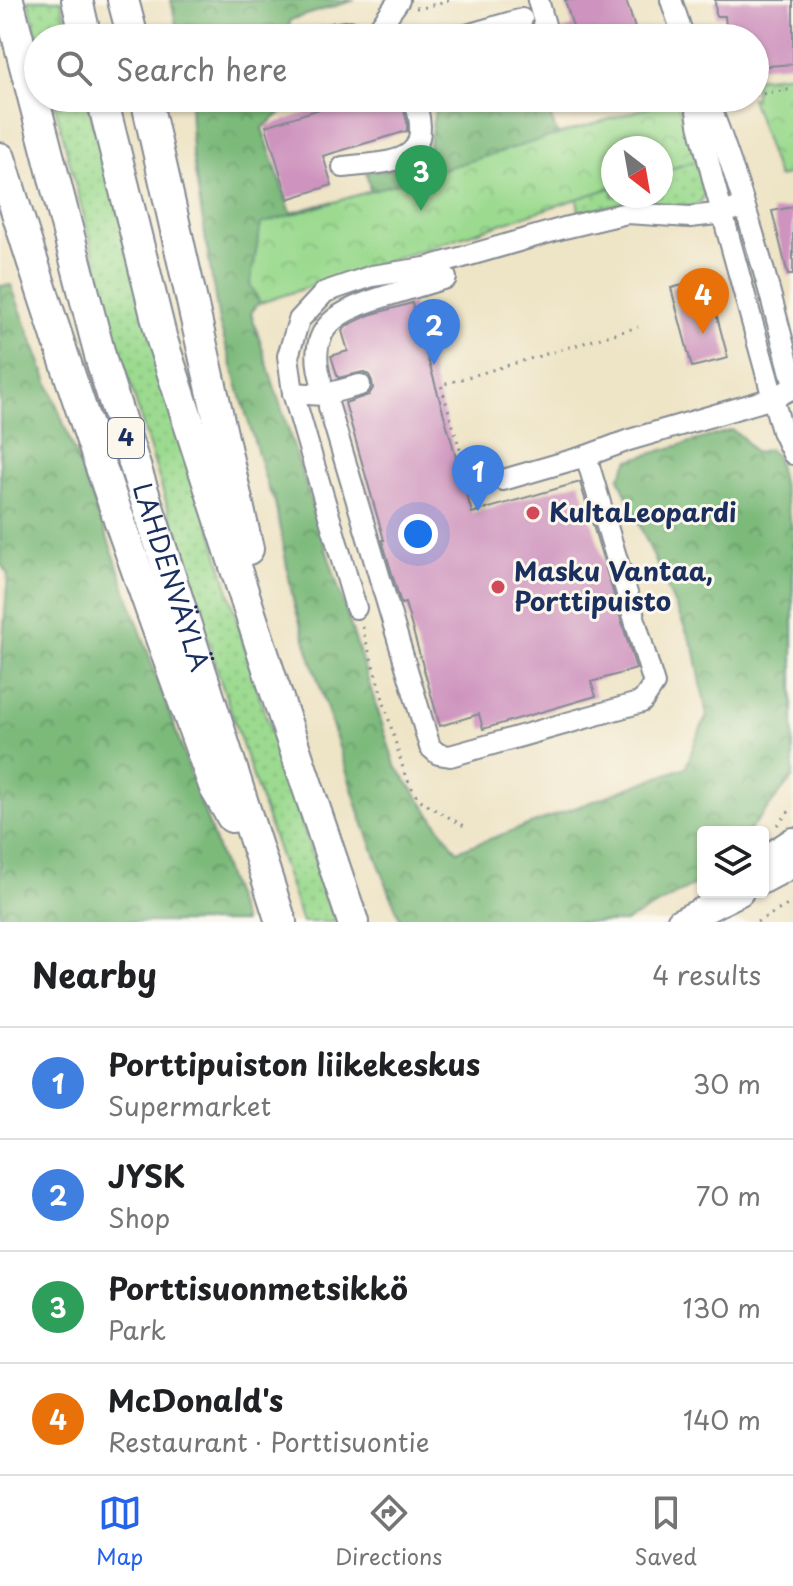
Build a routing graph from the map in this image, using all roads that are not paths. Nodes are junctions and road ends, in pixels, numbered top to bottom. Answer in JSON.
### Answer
{"nodes":[{"id":1,"x":8,"y":0,"type":"edge"},
{"id":2,"x":77,"y":0,"type":"edge"},
{"id":3,"x":123,"y":0,"type":"edge"},
{"id":4,"x":131,"y":0,"type":"edge"},
{"id":5,"x":538,"y":0,"type":"edge"},
{"id":6,"x":671,"y":0,"type":"edge"},
{"id":7,"x":398,"y":2,"type":"edge"},
{"id":8,"x":522,"y":19,"type":"dead end"},
{"id":9,"x":83,"y":24,"type":"edge"},
{"id":10,"x":130,"y":24,"type":"edge"},
{"id":11,"x":133,"y":24,"type":"edge"},
{"id":12,"x":382,"y":24,"type":"edge"},
{"id":13,"x":505,"y":24,"type":"edge"},
{"id":14,"x":545,"y":24,"type":"edge"},
{"id":15,"x":679,"y":24,"type":"edge"},
{"id":16,"x":24,"y":62,"type":"edge"},
{"id":17,"x":37,"y":112,"type":"edge"},
{"id":18,"x":105,"y":112,"type":"edge"},
{"id":19,"x":149,"y":112,"type":"edge"},
{"id":20,"x":419,"y":112,"type":"edge"},
{"id":21,"x":697,"y":112,"type":"edge"},
{"id":22,"x":712,"y":112,"type":"edge"},
{"id":23,"x":0,"y":158,"type":"edge"},
{"id":24,"x":343,"y":167,"type":"dead end"},
{"id":25,"x":744,"y":207,"type":"junction"},
{"id":26,"x":723,"y":213,"type":"junction"},
{"id":27,"x":446,"y":278,"type":"dead end"},
{"id":28,"x":321,"y":380,"type":"dead end"},
{"id":29,"x":793,"y":382,"type":"edge"},
{"id":30,"x":360,"y":385,"type":"dead end"},
{"id":31,"x":793,"y":388,"type":"edge"},
{"id":32,"x":293,"y":393,"type":"junction"},
{"id":33,"x":773,"y":398,"type":"junction"},
{"id":34,"x":329,"y":407,"type":"dead end"},
{"id":35,"x":793,"y":454,"type":"edge"},
{"id":36,"x":586,"y":456,"type":"junction"},
{"id":37,"x":503,"y":480,"type":"dead end"},
{"id":38,"x":356,"y":608,"type":"road end"},
{"id":39,"x":272,"y":681,"type":"junction"},
{"id":40,"x":788,"y":829,"type":"edge"},
{"id":41,"x":769,"y":853,"type":"edge"},
{"id":42,"x":793,"y":864,"type":"edge"},
{"id":43,"x":263,"y":870,"type":"junction"},
{"id":44,"x":769,"y":877,"type":"edge"},
{"id":45,"x":708,"y":898,"type":"edge"},
{"id":46,"x":728,"y":898,"type":"edge"},
{"id":47,"x":281,"y":922,"type":"edge"},
{"id":48,"x":353,"y":922,"type":"edge"},
{"id":49,"x":673,"y":922,"type":"edge"},
{"id":50,"x":680,"y":922,"type":"edge"}],
"edges":[{"from":1,"to":16,"type":"highway","name":"LAHDENVÄYLÄ","number":"4"},
{"from":2,"to":9,"type":"highway"},
{"from":3,"to":10,"type":"highway"},
{"from":4,"to":11,"type":"highway"},
{"from":5,"to":14,"type":"street"},
{"from":6,"to":15,"type":"street"},
{"from":7,"to":12,"type":"street"},
{"from":8,"to":13,"type":"street"},
{"from":17,"to":43,"type":"highway","name":"LAHDENVÄYLÄ","number":"4"},
{"from":18,"to":39,"type":"highway"},
{"from":19,"to":39,"type":"highway"},
{"from":20,"to":24,"type":"street"},
{"from":21,"to":26,"type":"street"},
{"from":22,"to":25,"type":"street"},
{"from":23,"to":43,"type":"highway"},
{"from":25,"to":26,"type":"street"},
{"from":25,"to":29,"type":"street"},
{"from":26,"to":32,"type":"street"},
{"from":26,"to":33,"type":"street"},
{"from":27,"to":28,"type":"street"},
{"from":30,"to":32,"type":"street"},
{"from":31,"to":33,"type":"street"},
{"from":32,"to":38,"type":"street"},
{"from":33,"to":35,"type":"street"},
{"from":33,"to":36,"type":"street"},
{"from":34,"to":36,"type":"street"},
{"from":36,"to":37,"type":"street"},
{"from":39,"to":48,"type":"highway"},
{"from":40,"to":41,"type":"main road"},
{"from":42,"to":44,"type":"main road"},
{"from":43,"to":47,"type":"highway","name":"LAHDENVÄYLÄ","number":"4"},
{"from":45,"to":49,"type":"main road"},
{"from":46,"to":50,"type":"main road"}]}
